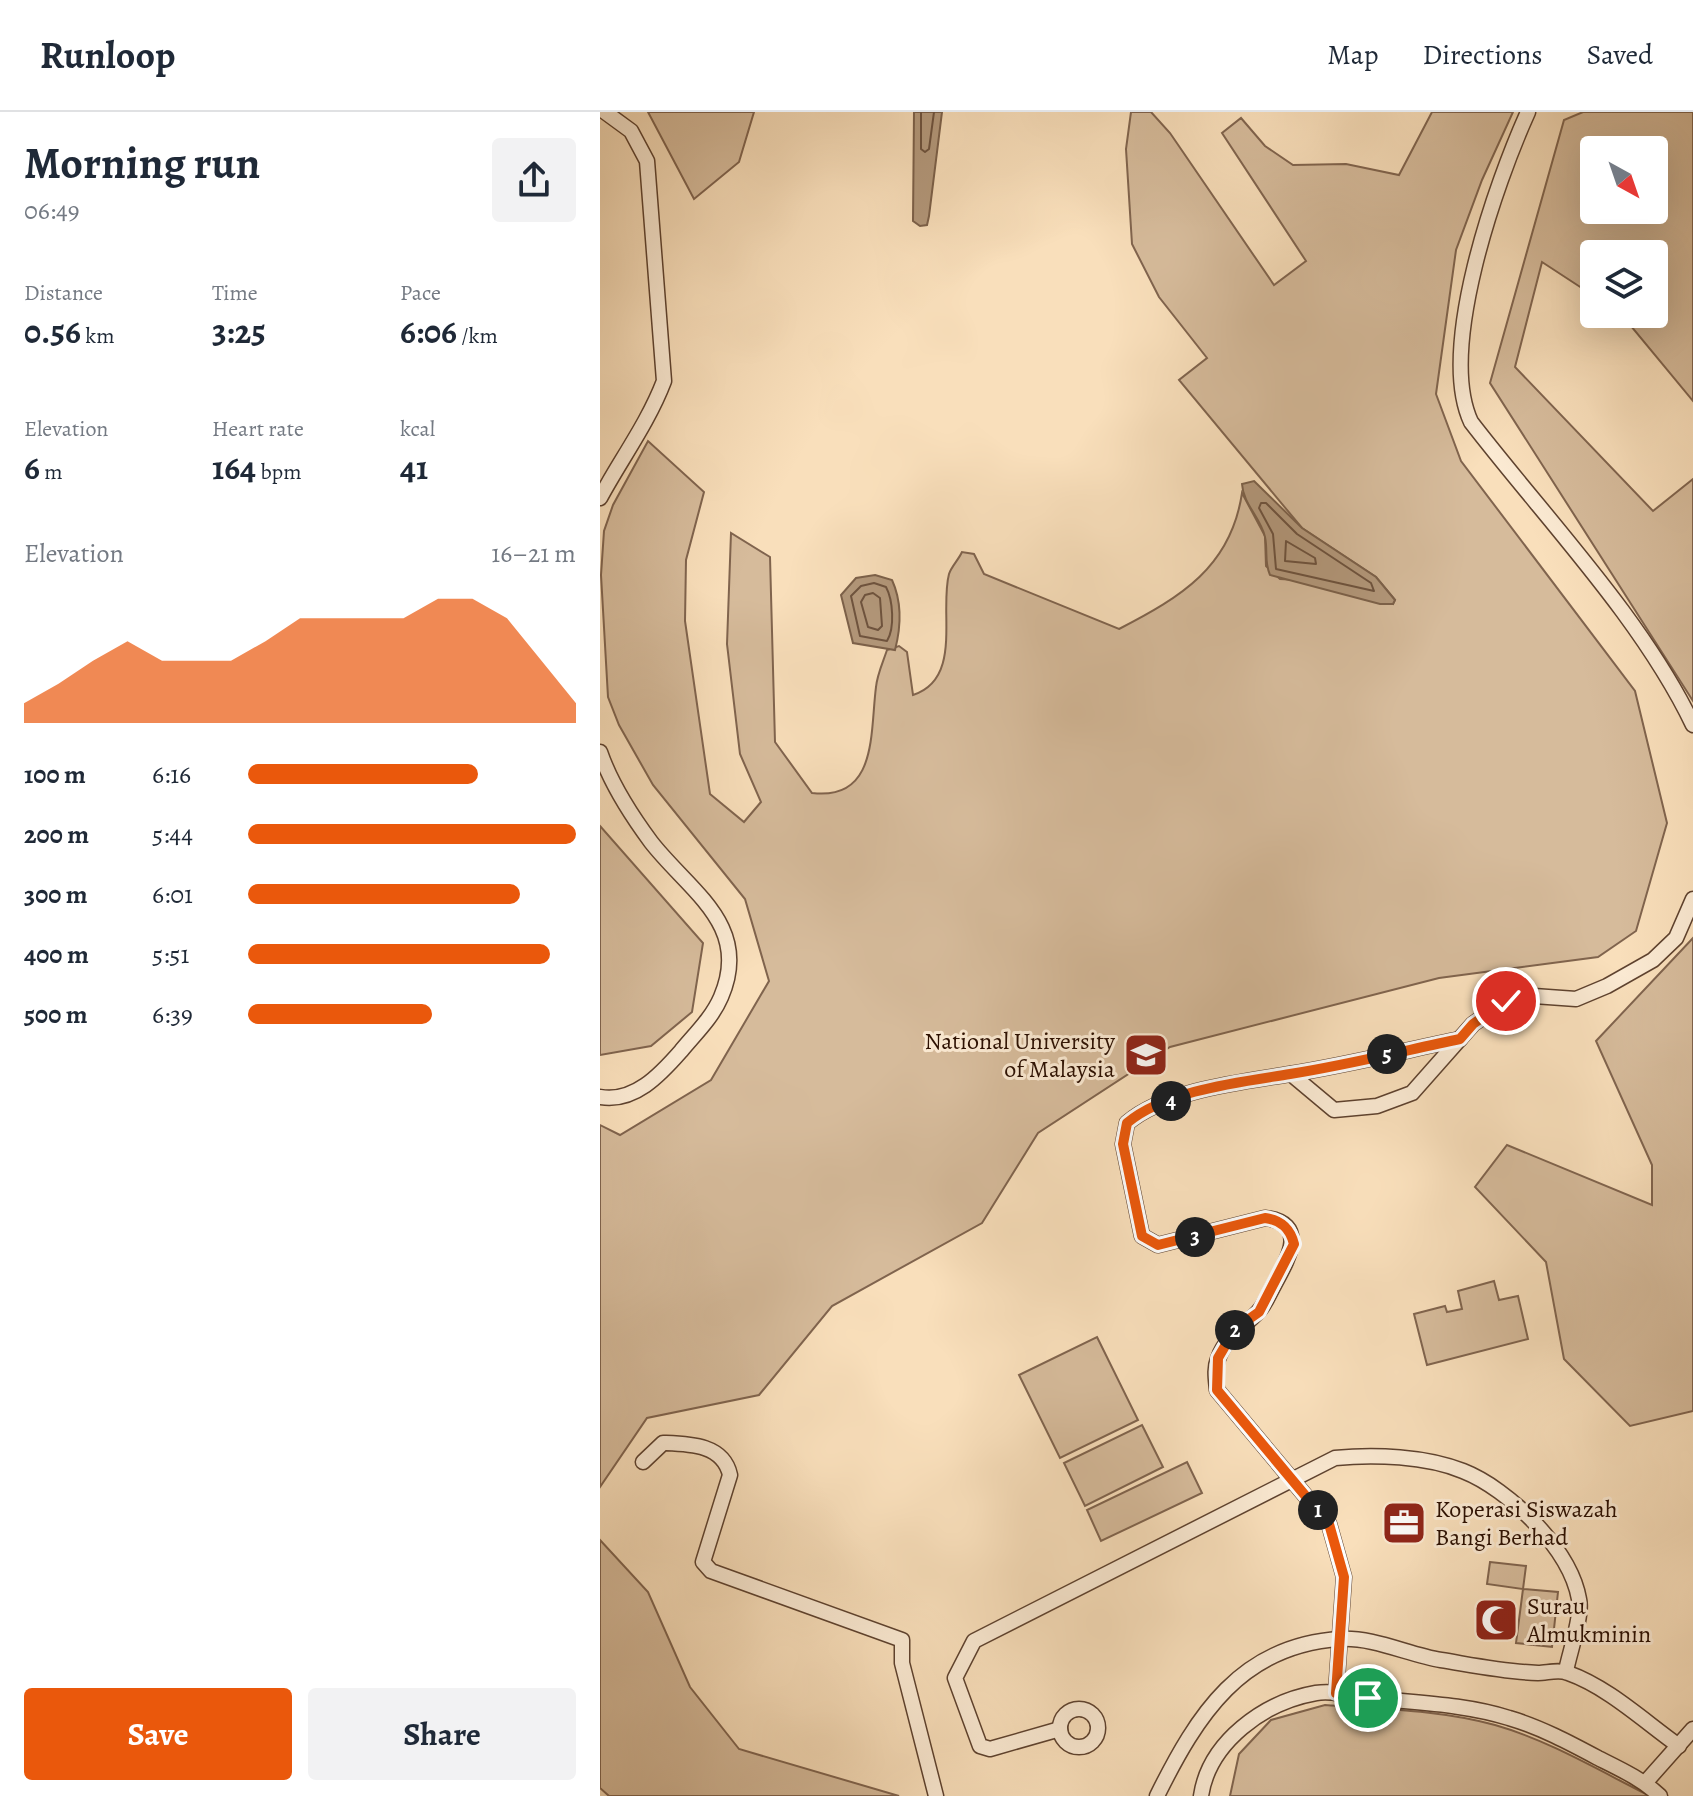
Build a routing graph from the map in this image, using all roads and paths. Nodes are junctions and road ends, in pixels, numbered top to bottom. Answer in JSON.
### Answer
{"nodes":[{"id":1,"x":605,"y":112,"type":"edge"},
{"id":2,"x":1528,"y":112,"type":"edge"},
{"id":3,"x":600,"y":498,"type":"edge"},
{"id":4,"x":1693,"y":725,"type":"edge"},
{"id":5,"x":600,"y":752,"type":"edge"},
{"id":6,"x":1693,"y":899,"type":"edge"},
{"id":7,"x":1460,"y":1039,"type":"junction"},
{"id":8,"x":1291,"y":1074,"type":"junction"},
{"id":9,"x":600,"y":1097,"type":"edge"},
{"id":10,"x":643,"y":1462,"type":"dead end"},
{"id":11,"x":1292,"y":1477,"type":"junction"},
{"id":12,"x":1342,"y":1639,"type":"junction"},
{"id":13,"x":1566,"y":1671,"type":"junction"},
{"id":14,"x":1336,"y":1693,"type":"junction"},
{"id":15,"x":1060,"y":1729,"type":"dead end"},
{"id":16,"x":1687,"y":1741,"type":"edge"},
{"id":17,"x":1645,"y":1783,"type":"junction"},
{"id":18,"x":936,"y":1796,"type":"edge"},
{"id":19,"x":1157,"y":1796,"type":"edge"},
{"id":20,"x":1201,"y":1796,"type":"edge"},
{"id":21,"x":1660,"y":1796,"type":"edge"}],
"edges":[{"from":1,"to":3,"type":"street"},
{"from":2,"to":4,"type":"street"},
{"from":5,"to":9,"type":"street"},
{"from":6,"to":7,"type":"street"},
{"from":7,"to":8,"type":"street"},
{"from":7,"to":8,"type":"street"},
{"from":8,"to":11,"type":"street"},
{"from":10,"to":18,"type":"street"},
{"from":11,"to":12,"type":"street"},
{"from":11,"to":13,"type":"street"},
{"from":11,"to":15,"type":"street"},
{"from":12,"to":13,"type":"street"},
{"from":12,"to":14,"type":"street"},
{"from":12,"to":19,"type":"street"},
{"from":13,"to":16,"type":"street"},
{"from":14,"to":17,"type":"street"},
{"from":14,"to":20,"type":"street"},
{"from":16,"to":17,"type":"street"},
{"from":17,"to":21,"type":"street"}]}
